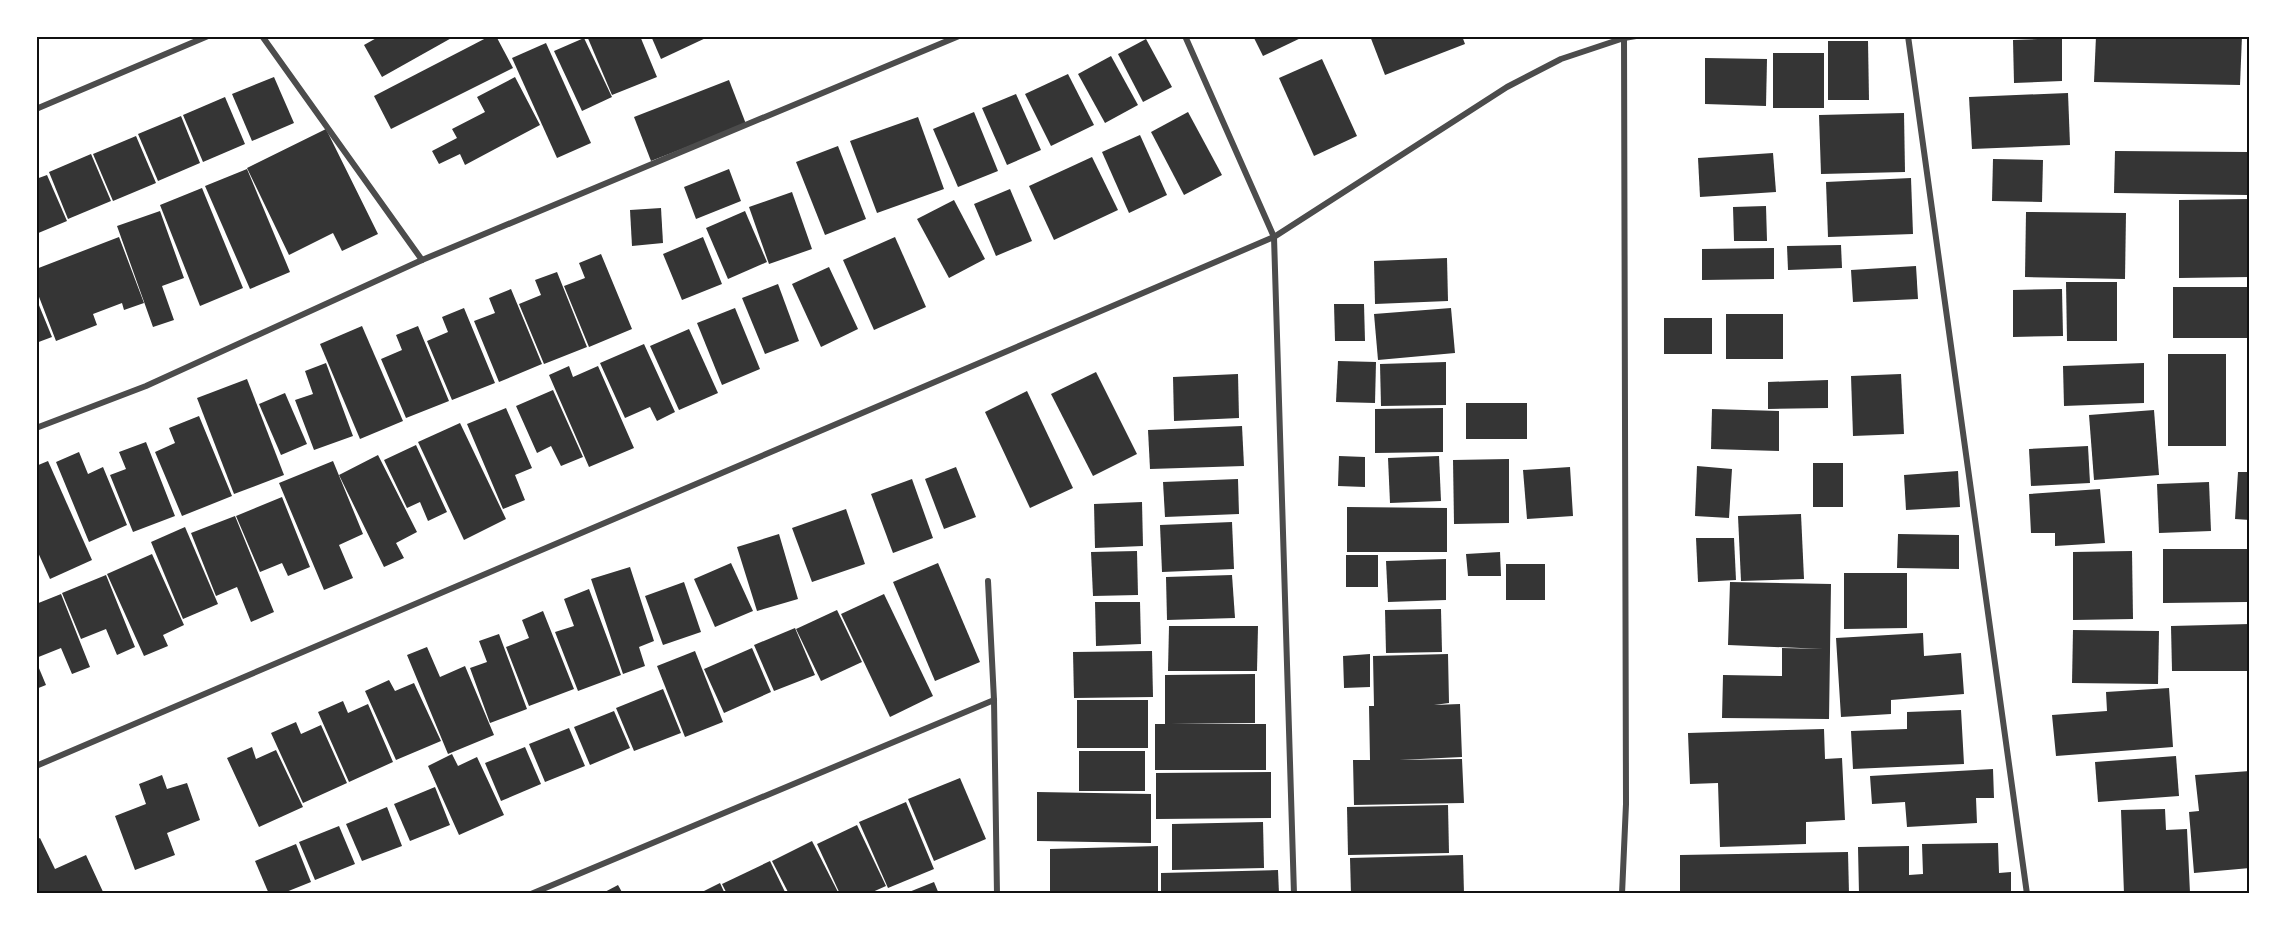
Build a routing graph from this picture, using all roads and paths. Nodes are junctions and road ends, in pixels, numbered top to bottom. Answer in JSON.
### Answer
{"nodes":[{"id":1,"x":208,"y":36,"type":"edge"},
{"id":2,"x":262,"y":36,"type":"edge"},
{"id":3,"x":959,"y":36,"type":"edge"},
{"id":4,"x":1185,"y":36,"type":"edge"},
{"id":5,"x":1636,"y":36,"type":"edge"},
{"id":6,"x":1908,"y":36,"type":"edge"},
{"id":7,"x":1624,"y":37,"type":"edge"},
{"id":8,"x":36,"y":109,"type":"edge"},
{"id":9,"x":1274,"y":237,"type":"junction"},
{"id":10,"x":422,"y":260,"type":"junction"},
{"id":11,"x":36,"y":428,"type":"edge"},
{"id":12,"x":988,"y":581,"type":"dead end"},
{"id":13,"x":994,"y":700,"type":"junction"},
{"id":14,"x":36,"y":766,"type":"edge"},
{"id":15,"x":531,"y":894,"type":"edge"},
{"id":16,"x":997,"y":894,"type":"edge"},
{"id":17,"x":1294,"y":894,"type":"edge"},
{"id":18,"x":1622,"y":894,"type":"edge"},
{"id":19,"x":2027,"y":894,"type":"edge"}],
"edges":[{"from":1,"to":8,"type":"street"},
{"from":2,"to":10,"type":"street"},
{"from":3,"to":10,"type":"street"},
{"from":4,"to":9,"type":"street"},
{"from":5,"to":7,"type":"street"},
{"from":6,"to":19,"type":"street"},
{"from":7,"to":9,"type":"street"},
{"from":7,"to":18,"type":"street"},
{"from":9,"to":14,"type":"street"},
{"from":9,"to":17,"type":"street"},
{"from":10,"to":11,"type":"street"},
{"from":12,"to":13,"type":"street"},
{"from":13,"to":15,"type":"street"},
{"from":13,"to":16,"type":"street"}]}
